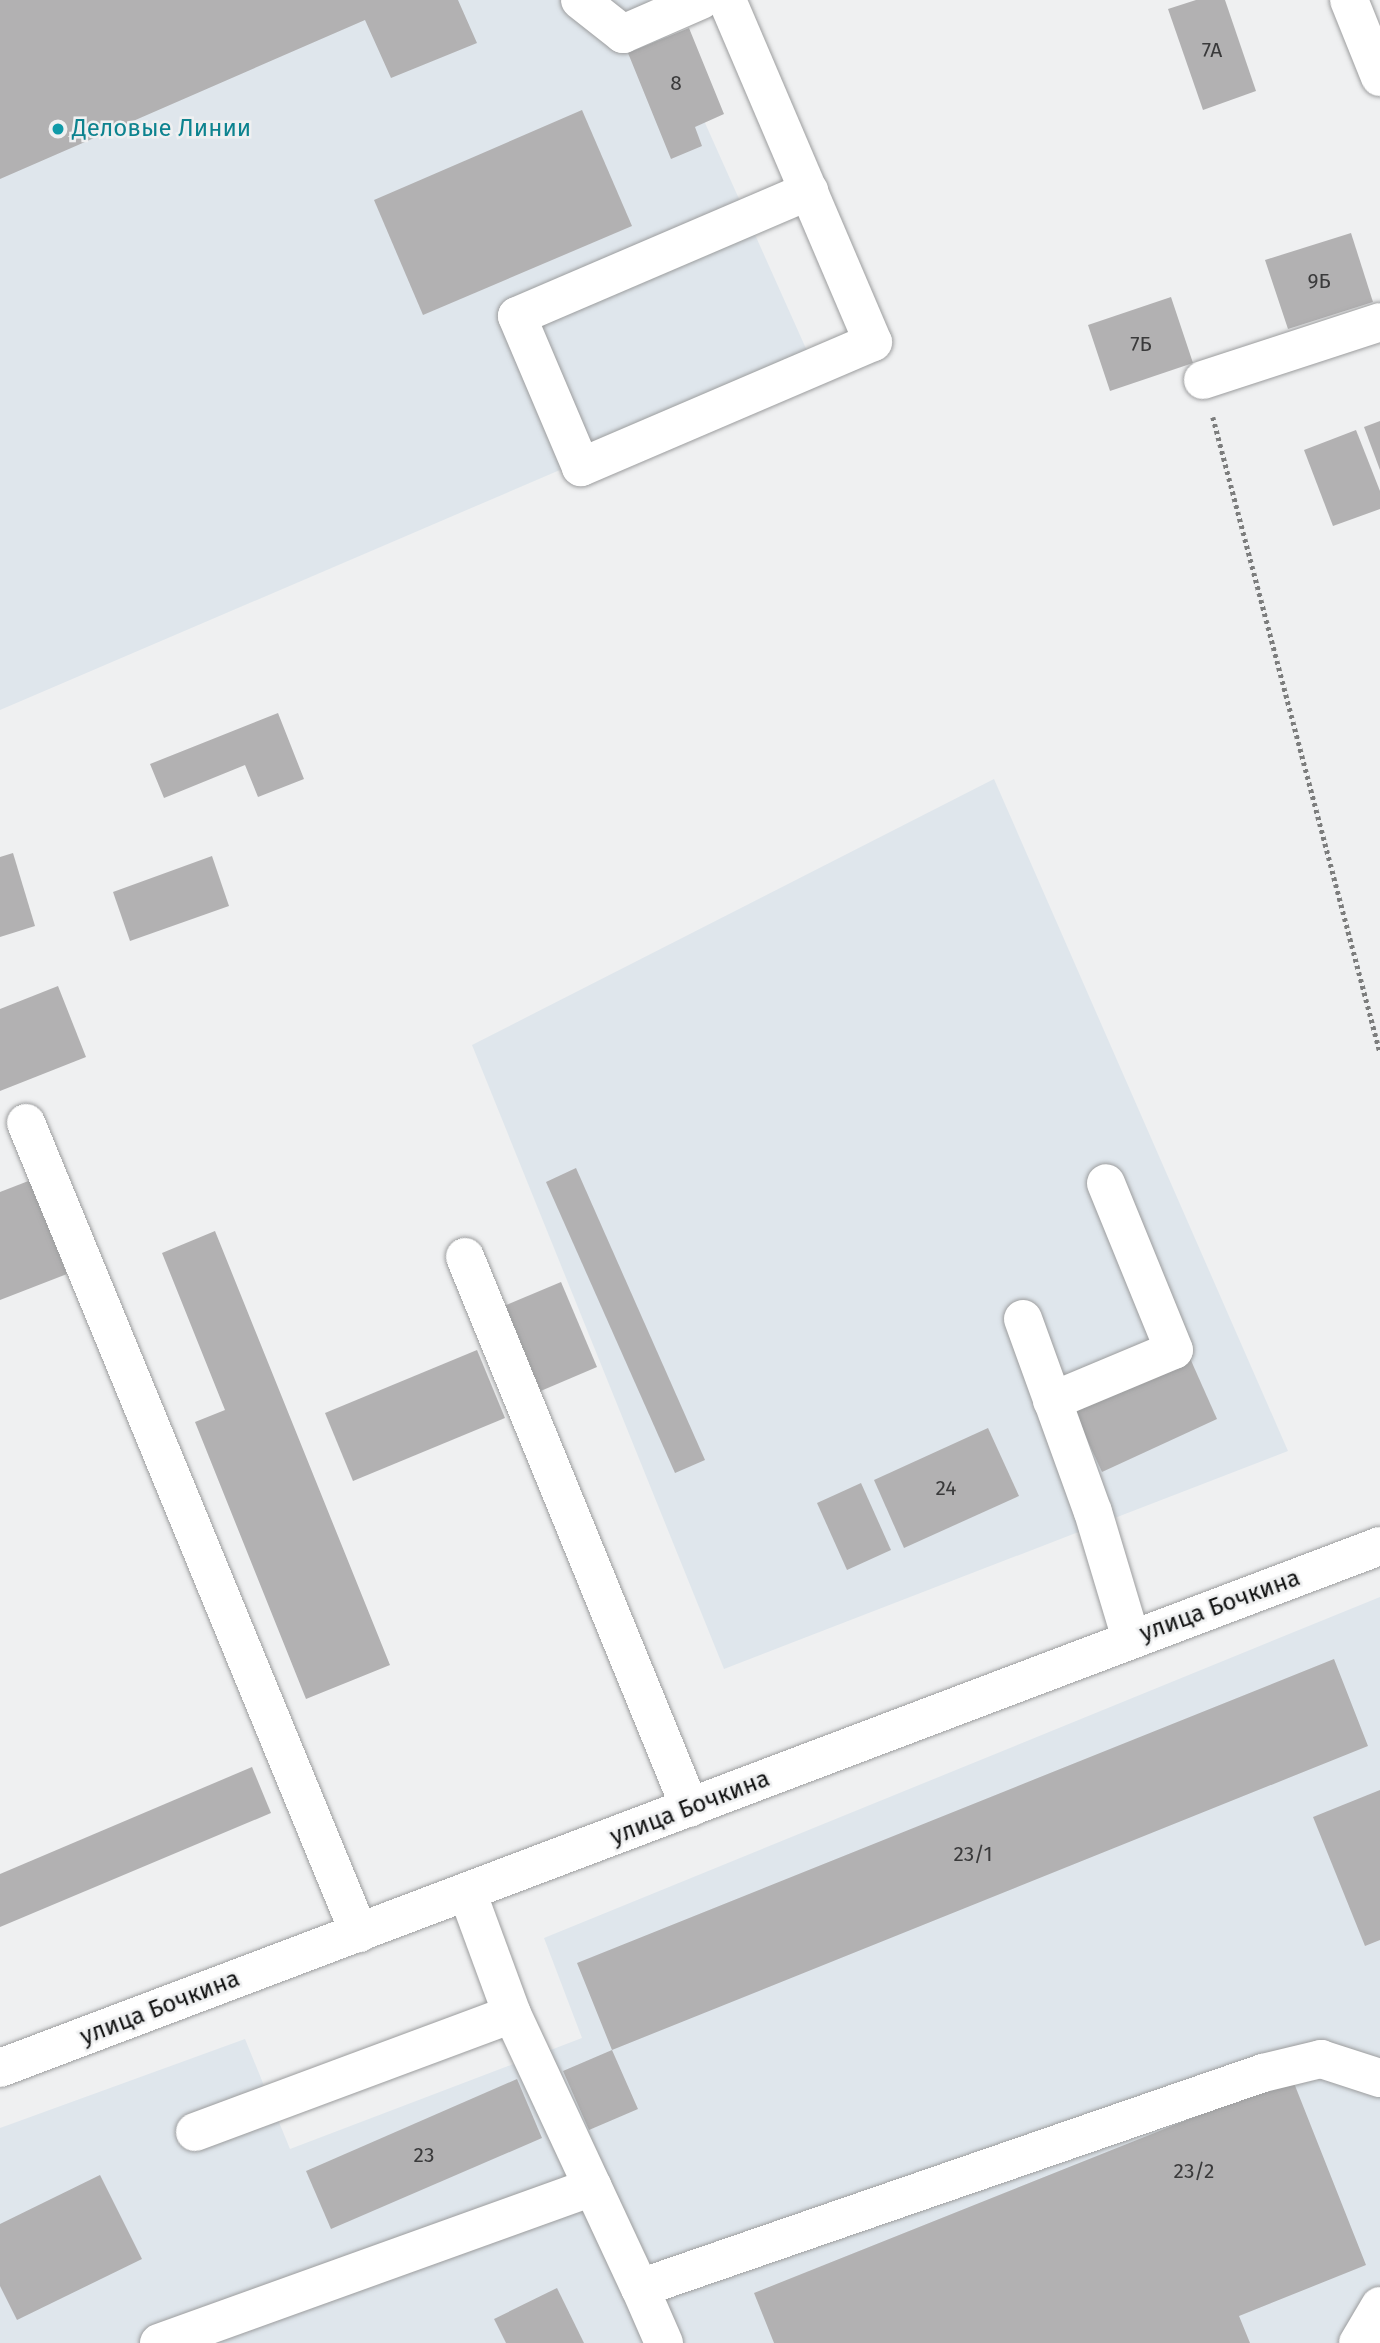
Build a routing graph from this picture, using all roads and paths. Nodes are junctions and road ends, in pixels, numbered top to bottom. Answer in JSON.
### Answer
{"nodes":[{"id":1,"x":580,"y":0,"type":"edge"},
{"id":2,"x":701,"y":0,"type":"edge"},
{"id":3,"x":727,"y":0,"type":"edge"},
{"id":4,"x":1349,"y":0,"type":"edge"},
{"id":5,"x":1380,"y":77,"type":"edge"},
{"id":6,"x":808,"y":191,"type":"junction"},
{"id":7,"x":1380,"y":322,"type":"edge"},
{"id":8,"x":1203,"y":380,"type":"joint"},
{"id":9,"x":1380,"y":1052,"type":"edge"},
{"id":10,"x":26,"y":1123,"type":"dead end"},
{"id":11,"x":1106,"y":1183,"type":"dead end"},
{"id":12,"x":465,"y":1257,"type":"dead end"},
{"id":13,"x":1023,"y":1319,"type":"dead end"},
{"id":14,"x":1052,"y":1401,"type":"junction"},
{"id":15,"x":1380,"y":1546,"type":"edge"},
{"id":16,"x":1131,"y":1639,"type":"junction"},
{"id":17,"x":690,"y":1808,"type":"junction"},
{"id":18,"x":467,"y":1892,"type":"junction"},
{"id":19,"x":359,"y":1933,"type":"junction"},
{"id":20,"x":512,"y":2014,"type":"junction"},
{"id":21,"x":0,"y":2068,"type":"edge"},
{"id":22,"x":1380,"y":2078,"type":"edge"},
{"id":23,"x":195,"y":2132,"type":"dead end"},
{"id":24,"x":593,"y":2188,"type":"junction"},
{"id":25,"x":640,"y":2288,"type":"junction"},
{"id":26,"x":1380,"y":2306,"type":"edge"},
{"id":27,"x":159,"y":2343,"type":"edge"},
{"id":28,"x":664,"y":2343,"type":"edge"},
{"id":29,"x":1358,"y":2343,"type":"edge"}],
"edges":[{"from":1,"to":2,"type":"street"},
{"from":3,"to":6,"type":"street"},
{"from":4,"to":5,"type":"street"},
{"from":6,"to":6,"type":"street"},
{"from":7,"to":8,"type":"street"},
{"from":8,"to":9,"type":"path"},
{"from":10,"to":19,"type":"street"},
{"from":11,"to":14,"type":"street"},
{"from":12,"to":17,"type":"street"},
{"from":13,"to":14,"type":"street"},
{"from":14,"to":16,"type":"street"},
{"from":15,"to":16,"type":"street","name":"улица Бочкина"},
{"from":16,"to":17,"type":"street","name":"улица Бочкина"},
{"from":17,"to":18,"type":"street","name":"улица Бочкина"},
{"from":18,"to":19,"type":"street","name":"улица Бочкина"},
{"from":18,"to":20,"type":"street"},
{"from":19,"to":21,"type":"street","name":"улица Бочкина"},
{"from":20,"to":23,"type":"street"},
{"from":20,"to":24,"type":"street"},
{"from":22,"to":25,"type":"street"},
{"from":24,"to":25,"type":"street"},
{"from":24,"to":27,"type":"street"},
{"from":25,"to":28,"type":"street"},
{"from":26,"to":29,"type":"street"}]}
